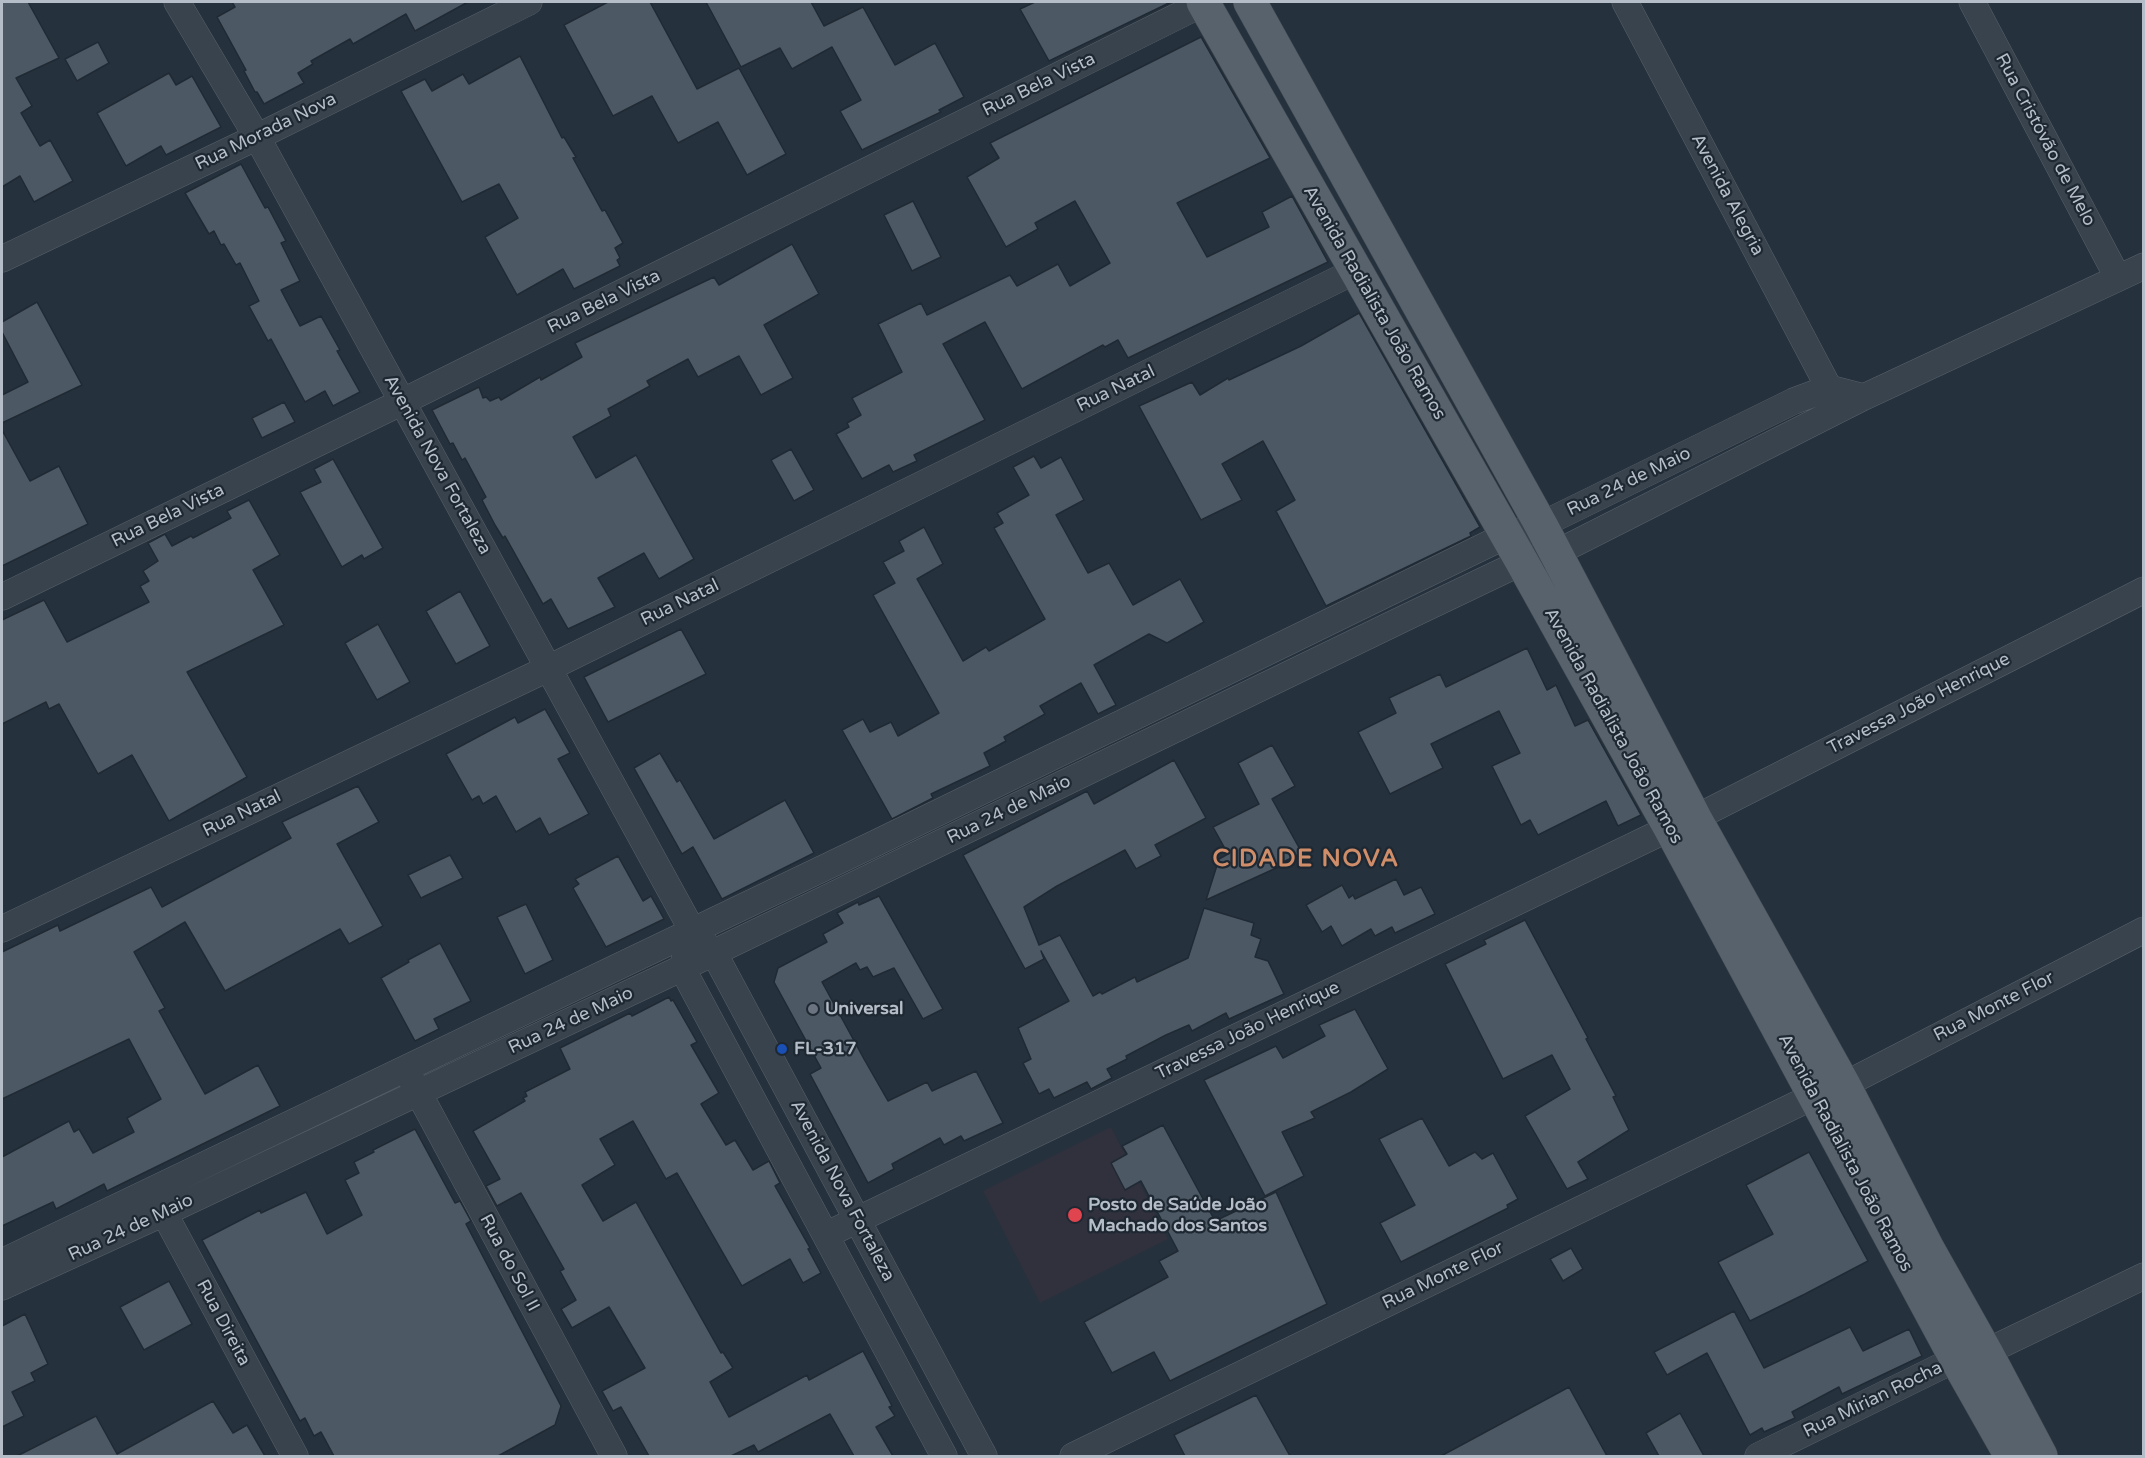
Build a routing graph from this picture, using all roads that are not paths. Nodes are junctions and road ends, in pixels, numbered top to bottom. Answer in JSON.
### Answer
{"nodes":[{"id":1,"x":177,"y":2,"type":"edge"},
{"id":2,"x":528,"y":2,"type":"edge"},
{"id":3,"x":1204,"y":2,"type":"edge"},
{"id":4,"x":1250,"y":2,"type":"edge"},
{"id":5,"x":1625,"y":2,"type":"edge"},
{"id":6,"x":1972,"y":2,"type":"edge"},
{"id":7,"x":257,"y":137,"type":"junction"},
{"id":8,"x":2,"y":259,"type":"edge"},
{"id":9,"x":1355,"y":271,"type":"junction"},
{"id":10,"x":2135,"y":275,"type":"edge"},
{"id":11,"x":1829,"y":388,"type":"junction"},
{"id":12,"x":1864,"y":397,"type":"junction"},
{"id":13,"x":402,"y":402,"type":"junction"},
{"id":14,"x":1549,"y":539,"type":"junction"},
{"id":15,"x":1514,"y":548,"type":"junction"},
{"id":16,"x":1396,"y":590,"type":"junction"},
{"id":17,"x":2144,"y":590,"type":"edge"},
{"id":18,"x":2,"y":597,"type":"edge"},
{"id":19,"x":1409,"y":616,"type":"junction"},
{"id":20,"x":549,"y":668,"type":"junction"},
{"id":21,"x":1125,"y":721,"type":"junction"},
{"id":22,"x":1137,"y":748,"type":"junction"},
{"id":23,"x":1682,"y":823,"type":"junction"},
{"id":24,"x":876,"y":843,"type":"junction"},
{"id":25,"x":889,"y":868,"type":"junction"},
{"id":26,"x":2,"y":929,"type":"edge"},
{"id":27,"x":692,"y":930,"type":"junction"},
{"id":28,"x":2144,"y":930,"type":"edge"},
{"id":29,"x":714,"y":953,"type":"junction"},
{"id":30,"x":682,"y":968,"type":"junction"},
{"id":31,"x":405,"y":1069,"type":"junction"},
{"id":32,"x":1829,"y":1090,"type":"junction"},
{"id":33,"x":418,"y":1093,"type":"junction"},
{"id":34,"x":154,"y":1189,"type":"junction"},
{"id":35,"x":164,"y":1213,"type":"junction"},
{"id":36,"x":858,"y":1220,"type":"junction"},
{"id":37,"x":826,"y":1235,"type":"junction"},
{"id":38,"x":2,"y":1262,"type":"edge"},
{"id":39,"x":2144,"y":1276,"type":"edge"},
{"id":40,"x":2,"y":1287,"type":"edge"},
{"id":41,"x":1971,"y":1356,"type":"junction"},
{"id":42,"x":295,"y":1456,"type":"edge"},
{"id":43,"x":614,"y":1456,"type":"edge"},
{"id":44,"x":944,"y":1456,"type":"edge"},
{"id":45,"x":984,"y":1456,"type":"edge"},
{"id":46,"x":1073,"y":1456,"type":"edge"},
{"id":47,"x":1758,"y":1456,"type":"edge"},
{"id":48,"x":2011,"y":1456,"type":"edge"},
{"id":49,"x":2041,"y":1456,"type":"edge"}],
"edges":[{"from":1,"to":7,"type":"street","name":"Avenida Nova Fortaleza"},
{"from":2,"to":7,"type":"street","name":"Rua Morada Nova"},
{"from":3,"to":9,"type":"main road","name":"Avenida Radialista João Ramos"},
{"from":3,"to":13,"type":"street","name":"Rua Bela Vista"},
{"from":4,"to":14,"type":"main road","name":"Avenida Radialista João Ramos"},
{"from":5,"to":11,"type":"street","name":"Avenida Alegria"},
{"from":6,"to":10,"type":"street","name":"Rua Cristóvão de Melo"},
{"from":7,"to":8,"type":"street","name":"Rua Morada Nova"},
{"from":7,"to":13,"type":"street","name":"Avenida Nova Fortaleza"},
{"from":9,"to":15,"type":"main road","name":"Avenida Radialista João Ramos"},
{"from":9,"to":20,"type":"street","name":"Rua Natal"},
{"from":10,"to":12,"type":"street","name":"Rua 24 de Maio"},
{"from":11,"to":12,"type":"street"},
{"from":11,"to":14,"type":"street","name":"Rua 24 de Maio"},
{"from":12,"to":14,"type":"street","name":"Rua 24 de Maio"},
{"from":13,"to":18,"type":"street","name":"Rua Bela Vista"},
{"from":13,"to":20,"type":"street","name":"Avenida Nova Fortaleza"},
{"from":14,"to":15,"type":"street","name":"Rua 24 de Maio"},
{"from":14,"to":23,"type":"main road","name":"Avenida Radialista João Ramos"},
{"from":15,"to":16,"type":"street","name":"Rua 24 de Maio"},
{"from":15,"to":19,"type":"street","name":"Rua 24 de Maio"},
{"from":15,"to":23,"type":"main road","name":"Avenida Radialista João Ramos"},
{"from":16,"to":19,"type":"street"},
{"from":16,"to":21,"type":"street","name":"Rua 24 de Maio"},
{"from":17,"to":23,"type":"street","name":"Travessa João Henrique"},
{"from":19,"to":22,"type":"street","name":"Rua 24 de Maio"},
{"from":20,"to":26,"type":"street","name":"Rua Natal"},
{"from":20,"to":27,"type":"street","name":"Avenida Nova Fortaleza"},
{"from":21,"to":22,"type":"street"},
{"from":21,"to":24,"type":"street","name":"Rua 24 de Maio"},
{"from":22,"to":25,"type":"street","name":"Rua 24 de Maio"},
{"from":23,"to":32,"type":"main road","name":"Avenida Radialista João Ramos"},
{"from":23,"to":36,"type":"street","name":"Travessa João Henrique"},
{"from":24,"to":25,"type":"street"},
{"from":24,"to":27,"type":"street","name":"Rua 24 de Maio"},
{"from":25,"to":29,"type":"street","name":"Rua 24 de Maio"},
{"from":27,"to":29,"type":"street","name":"Avenida Nova Fortaleza"},
{"from":27,"to":30,"type":"street"},
{"from":27,"to":31,"type":"street","name":"Rua 24 de Maio"},
{"from":28,"to":32,"type":"street","name":"Rua Monte Flor"},
{"from":29,"to":30,"type":"street","name":"Rua 24 de Maio"},
{"from":29,"to":36,"type":"street","name":"Avenida Nova Fortaleza"},
{"from":30,"to":33,"type":"street","name":"Rua 24 de Maio"},
{"from":30,"to":37,"type":"street","name":"Avenida Nova Fortaleza"},
{"from":31,"to":33,"type":"street","name":"Rua do Sol II"},
{"from":31,"to":34,"type":"street","name":"Rua 24 de Maio"},
{"from":32,"to":41,"type":"main road","name":"Avenida Radialista João Ramos"},
{"from":32,"to":46,"type":"street","name":"Rua Monte Flor"},
{"from":33,"to":35,"type":"street","name":"Rua 24 de Maio"},
{"from":33,"to":43,"type":"street","name":"Rua do Sol II"},
{"from":34,"to":35,"type":"street","name":"Rua Direita"},
{"from":34,"to":38,"type":"street","name":"Rua 24 de Maio"},
{"from":35,"to":40,"type":"street","name":"Rua 24 de Maio"},
{"from":35,"to":42,"type":"street","name":"Rua Direita"},
{"from":36,"to":37,"type":"street","name":"Travessa João Henrique"},
{"from":36,"to":45,"type":"street","name":"Avenida Nova Fortaleza"},
{"from":37,"to":44,"type":"street","name":"Avenida Nova Fortaleza"},
{"from":39,"to":41,"type":"street","name":"Rua Mirian Rocha"},
{"from":41,"to":47,"type":"street","name":"Rua Mirian Rocha"},
{"from":41,"to":48,"type":"main road","name":"Avenida Radialista João Ramos"},
{"from":41,"to":49,"type":"main road","name":"Avenida Radialista João Ramos"}]}
